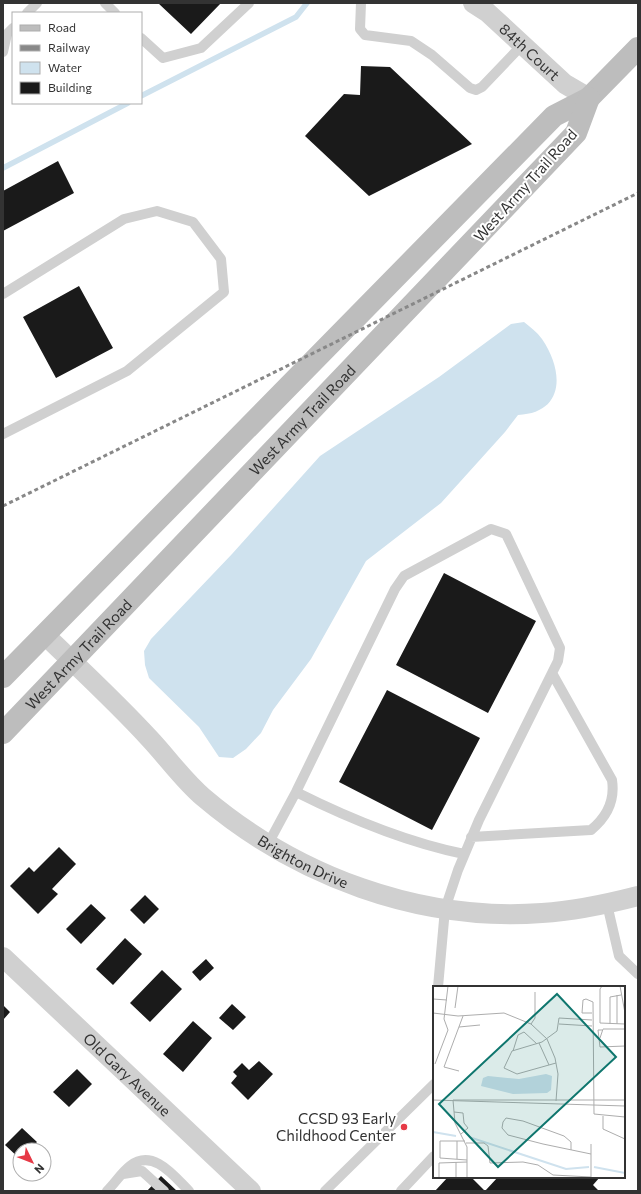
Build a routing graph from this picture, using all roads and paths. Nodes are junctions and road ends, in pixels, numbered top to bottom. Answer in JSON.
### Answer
{"nodes":[{"id":1,"x":37,"y":3,"type":"edge"},
{"id":2,"x":105,"y":3,"type":"edge"},
{"id":3,"x":249,"y":3,"type":"edge"},
{"id":4,"x":361,"y":3,"type":"edge"},
{"id":5,"x":473,"y":3,"type":"edge"},
{"id":6,"x":28,"y":12,"type":"edge"},
{"id":7,"x":114,"y":12,"type":"edge"},
{"id":8,"x":12,"y":29,"type":"edge"},
{"id":9,"x":142,"y":39,"type":"edge"},
{"id":10,"x":523,"y":44,"type":"junction"},
{"id":11,"x":638,"y":48,"type":"edge"},
{"id":12,"x":3,"y":52,"type":"edge"},
{"id":13,"x":589,"y":98,"type":"junction"},
{"id":14,"x":3,"y":294,"type":"edge"},
{"id":15,"x":3,"y":434,"type":"edge"},
{"id":16,"x":45,"y":635,"type":"junction"},
{"id":17,"x":72,"y":662,"type":"junction"},
{"id":18,"x":552,"y":673,"type":"junction"},
{"id":19,"x":3,"y":677,"type":"edge"},
{"id":20,"x":3,"y":734,"type":"edge"},
{"id":21,"x":296,"y":792,"type":"junction"},
{"id":22,"x":472,"y":837,"type":"junction"},
{"id":23,"x":268,"y":844,"type":"junction"},
{"id":24,"x":464,"y":854,"type":"junction"},
{"id":25,"x":638,"y":896,"type":"edge"},
{"id":26,"x":607,"y":904,"type":"junction"},
{"id":27,"x":445,"y":909,"type":"junction"},
{"id":28,"x":3,"y":957,"type":"edge"},
{"id":29,"x":638,"y":974,"type":"edge"},
{"id":30,"x":438,"y":986,"type":"edge"},
{"id":31,"x":433,"y":1085,"type":"edge"},
{"id":32,"x":433,"y":1157,"type":"edge"},
{"id":33,"x":123,"y":1174,"type":"junction"},
{"id":34,"x":107,"y":1191,"type":"edge"},
{"id":35,"x":164,"y":1191,"type":"edge"},
{"id":36,"x":189,"y":1191,"type":"edge"},
{"id":37,"x":251,"y":1191,"type":"edge"},
{"id":38,"x":325,"y":1191,"type":"edge"},
{"id":39,"x":401,"y":1191,"type":"edge"}],
"edges":[{"from":1,"to":6,"type":"lane"},
{"from":2,"to":7,"type":"lane"},
{"from":3,"to":9,"type":"lane"},
{"from":4,"to":10,"type":"lane"},
{"from":5,"to":10,"type":"street","name":"84th Court"},
{"from":8,"to":12,"type":"lane"},
{"from":10,"to":13,"type":"street","name":"84th Court"},
{"from":11,"to":13,"type":"main road","name":"West Army Trail Road"},
{"from":13,"to":16,"type":"main road","name":"West Army Trail Road"},
{"from":13,"to":17,"type":"main road","name":"West Army Trail Road"},
{"from":14,"to":15,"type":"lane"},
{"from":16,"to":17,"type":"street","name":"Brighton Drive"},
{"from":16,"to":19,"type":"main road","name":"West Army Trail Road"},
{"from":17,"to":20,"type":"main road","name":"West Army Trail Road"},
{"from":17,"to":23,"type":"street","name":"Brighton Drive"},
{"from":18,"to":21,"type":"lane"},
{"from":18,"to":22,"type":"lane"},
{"from":18,"to":22,"type":"lane"},
{"from":21,"to":23,"type":"lane"},
{"from":21,"to":24,"type":"lane"},
{"from":22,"to":24,"type":"lane"},
{"from":23,"to":27,"type":"street","name":"Brighton Drive"},
{"from":24,"to":27,"type":"lane"},
{"from":25,"to":26,"type":"street","name":"Brighton Drive"},
{"from":26,"to":27,"type":"street","name":"Brighton Drive"},
{"from":26,"to":29,"type":"lane"},
{"from":27,"to":30,"type":"lane"},
{"from":28,"to":37,"type":"street","name":"Old Gary Avenue"},
{"from":31,"to":38,"type":"lane"},
{"from":32,"to":39,"type":"lane"},
{"from":33,"to":34,"type":"lane"},
{"from":33,"to":35,"type":"lane"},
{"from":33,"to":36,"type":"lane"}]}
